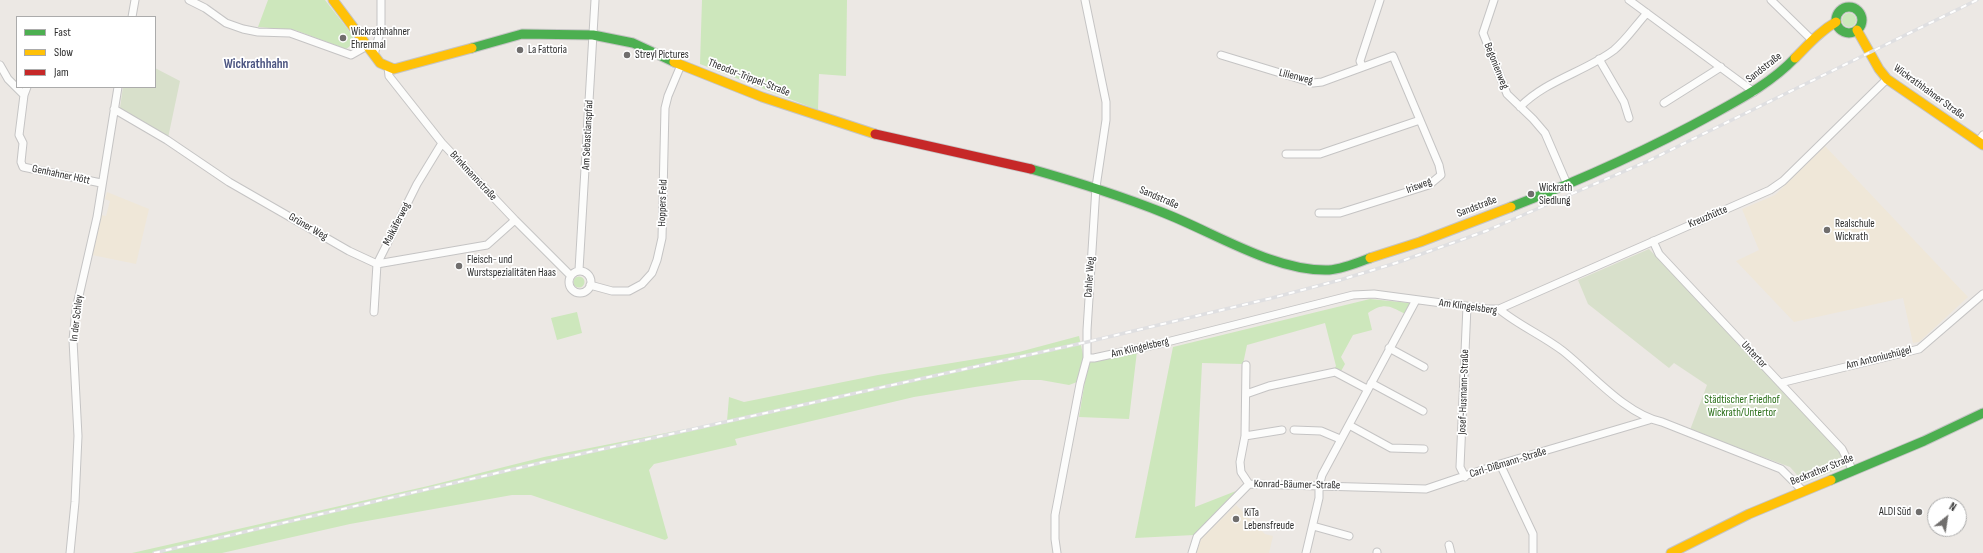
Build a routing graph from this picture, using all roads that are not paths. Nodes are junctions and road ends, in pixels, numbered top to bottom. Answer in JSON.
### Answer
{"nodes":[{"id":1,"x":135,"y":0,"type":"edge"},
{"id":2,"x":189,"y":0,"type":"edge"},
{"id":3,"x":333,"y":0,"type":"edge"},
{"id":4,"x":381,"y":0,"type":"edge"},
{"id":5,"x":595,"y":0,"type":"edge"},
{"id":6,"x":1085,"y":0,"type":"edge"},
{"id":7,"x":1380,"y":0,"type":"edge"},
{"id":8,"x":1494,"y":0,"type":"edge"},
{"id":9,"x":1629,"y":0,"type":"edge"},
{"id":10,"x":1771,"y":0,"type":"edge"},
{"id":11,"x":1856,"y":4,"type":"edge"},
{"id":12,"x":1647,"y":13,"type":"junction"},
{"id":13,"x":132,"y":16,"type":"edge"},
{"id":14,"x":1836,"y":22,"type":"junction"},
{"id":15,"x":1857,"y":30,"type":"junction"},
{"id":16,"x":594,"y":35,"type":"junction"},
{"id":17,"x":1812,"y":40,"type":"junction"},
{"id":18,"x":367,"y":46,"type":"junction"},
{"id":19,"x":374,"y":55,"type":"junction"},
{"id":20,"x":1221,"y":55,"type":"dead end"},
{"id":21,"x":1393,"y":56,"type":"joint"},
{"id":22,"x":1599,"y":59,"type":"junction"},
{"id":23,"x":0,"y":65,"type":"edge"},
{"id":24,"x":681,"y":66,"type":"junction"},
{"id":25,"x":1362,"y":66,"type":"junction"},
{"id":26,"x":1721,"y":67,"type":"junction"},
{"id":27,"x":391,"y":68,"type":"junction"},
{"id":28,"x":1887,"y":78,"type":"junction"},
{"id":29,"x":16,"y":87,"type":"edge"},
{"id":30,"x":17,"y":88,"type":"edge"},
{"id":31,"x":27,"y":88,"type":"edge"},
{"id":32,"x":118,"y":88,"type":"edge"},
{"id":33,"x":1754,"y":92,"type":"junction"},
{"id":34,"x":24,"y":95,"type":"junction"},
{"id":35,"x":1664,"y":103,"type":"dead end"},
{"id":36,"x":1520,"y":107,"type":"junction"},
{"id":37,"x":114,"y":109,"type":"junction"},
{"id":38,"x":1629,"y":118,"type":"dead end"},
{"id":39,"x":1420,"y":120,"type":"junction"},
{"id":40,"x":1981,"y":140,"type":"edge"},
{"id":41,"x":442,"y":143,"type":"junction"},
{"id":42,"x":1286,"y":154,"type":"dead end"},
{"id":43,"x":101,"y":183,"type":"junction"},
{"id":44,"x":1567,"y":184,"type":"junction"},
{"id":45,"x":1096,"y":187,"type":"junction"},
{"id":46,"x":1319,"y":212,"type":"dead end"},
{"id":47,"x":515,"y":220,"type":"junction"},
{"id":48,"x":1653,"y":241,"type":"junction"},
{"id":49,"x":377,"y":264,"type":"junction"},
{"id":50,"x":580,"y":270,"type":"junction"},
{"id":51,"x":570,"y":276,"type":"junction"},
{"id":52,"x":590,"y":285,"type":"junction"},
{"id":53,"x":1983,"y":294,"type":"edge"},
{"id":54,"x":1416,"y":300,"type":"junction"},
{"id":55,"x":1467,"y":306,"type":"junction"},
{"id":56,"x":1498,"y":309,"type":"junction"},
{"id":57,"x":374,"y":312,"type":"dead end"},
{"id":58,"x":1389,"y":348,"type":"junction"},
{"id":59,"x":1087,"y":358,"type":"junction"},
{"id":60,"x":1246,"y":365,"type":"dead end"},
{"id":61,"x":1424,"y":367,"type":"dead end"},
{"id":62,"x":1780,"y":382,"type":"junction"},
{"id":63,"x":1369,"y":386,"type":"junction"},
{"id":64,"x":1246,"y":394,"type":"junction"},
{"id":65,"x":1423,"y":411,"type":"dead end"},
{"id":66,"x":1983,"y":413,"type":"edge"},
{"id":67,"x":1649,"y":420,"type":"junction"},
{"id":68,"x":1349,"y":425,"type":"junction"},
{"id":69,"x":1282,"y":430,"type":"dead end"},
{"id":70,"x":1294,"y":430,"type":"dead end"},
{"id":71,"x":1244,"y":436,"type":"junction"},
{"id":72,"x":1340,"y":439,"type":"junction"},
{"id":73,"x":1424,"y":449,"type":"dead end"},
{"id":74,"x":1500,"y":464,"type":"junction"},
{"id":75,"x":1853,"y":471,"type":"junction"},
{"id":76,"x":1464,"y":477,"type":"junction"},
{"id":77,"x":1249,"y":484,"type":"junction"},
{"id":78,"x":1319,"y":486,"type":"junction"},
{"id":79,"x":1365,"y":487,"type":"joint"},
{"id":80,"x":1803,"y":490,"type":"junction"},
{"id":81,"x":1313,"y":526,"type":"junction"},
{"id":82,"x":1349,"y":536,"type":"dead end"},
{"id":83,"x":70,"y":553,"type":"edge"},
{"id":84,"x":1057,"y":553,"type":"edge"},
{"id":85,"x":1192,"y":553,"type":"edge"},
{"id":86,"x":1306,"y":553,"type":"edge"},
{"id":87,"x":1533,"y":553,"type":"edge"},
{"id":88,"x":1671,"y":553,"type":"edge"}],
"edges":[{"from":1,"to":13,"type":"street"},
{"from":2,"to":18,"type":"street"},
{"from":3,"to":18,"type":"main road"},
{"from":4,"to":19,"type":"street"},
{"from":5,"to":16,"type":"street","name":"Am Sebastianspfad"},
{"from":6,"to":45,"type":"street","name":"Dahler Weg"},
{"from":7,"to":25,"type":"street"},
{"from":8,"to":36,"type":"street","name":"Begonienweg"},
{"from":9,"to":12,"type":"street"},
{"from":10,"to":17,"type":"street"},
{"from":11,"to":14,"type":"main road"},
{"from":11,"to":15,"type":"main road"},
{"from":12,"to":22,"type":"street"},
{"from":12,"to":26,"type":"street"},
{"from":14,"to":15,"type":"main road"},
{"from":14,"to":17,"type":"main road","name":"Sandstraße"},
{"from":15,"to":28,"type":"main road","name":"Wickrathhahner Straße"},
{"from":16,"to":24,"type":"main road","name":"Theodor-Trippel-Straße"},
{"from":16,"to":27,"type":"main road","name":"Theodor-Trippel-Straße"},
{"from":16,"to":50,"type":"street","name":"Am Sebastianspfad"},
{"from":17,"to":33,"type":"main road","name":"Sandstraße"},
{"from":18,"to":19,"type":"main road"},
{"from":19,"to":27,"type":"main road"},
{"from":20,"to":25,"type":"street","name":"Lilienweg"},
{"from":21,"to":25,"type":"street","name":"Lilienweg"},
{"from":21,"to":39,"type":"street","name":"Irisweg"},
{"from":22,"to":36,"type":"street"},
{"from":22,"to":38,"type":"street"},
{"from":23,"to":29,"type":"street"},
{"from":24,"to":45,"type":"main road","name":"Theodor-Trippel-Straße"},
{"from":24,"to":52,"type":"street","name":"Hoppers Feld"},
{"from":26,"to":33,"type":"street"},
{"from":26,"to":35,"type":"street"},
{"from":27,"to":41,"type":"street","name":"Brinkmannstraße"},
{"from":28,"to":40,"type":"main road","name":"Wickrathhahner Straße"},
{"from":28,"to":48,"type":"street","name":"Kreuzhütte"},
{"from":30,"to":34,"type":"street"},
{"from":31,"to":34,"type":"street","name":"Genhahner Hött"},
{"from":32,"to":37,"type":"street","name":"In der Schley"},
{"from":33,"to":44,"type":"main road","name":"Sandstraße"},
{"from":34,"to":43,"type":"street","name":"Genhahner Hött"},
{"from":36,"to":44,"type":"street","name":"Begonienweg"},
{"from":37,"to":43,"type":"street","name":"In der Schley"},
{"from":37,"to":49,"type":"street","name":"Grüner Weg"},
{"from":39,"to":42,"type":"street"},
{"from":39,"to":46,"type":"street","name":"Irisweg"},
{"from":41,"to":47,"type":"street","name":"Brinkmannstraße"},
{"from":41,"to":49,"type":"street","name":"Maikäferweg"},
{"from":43,"to":83,"type":"street","name":"In der Schley"},
{"from":44,"to":45,"type":"main road","name":"Sandstraße"},
{"from":45,"to":59,"type":"street","name":"Dahler Weg"},
{"from":47,"to":49,"type":"street"},
{"from":47,"to":51,"type":"street","name":"Brinkmannstraße"},
{"from":48,"to":56,"type":"street","name":"Kreuzhütte"},
{"from":48,"to":62,"type":"street","name":"Untertor"},
{"from":49,"to":57,"type":"street","name":"Maikäferweg"},
{"from":50,"to":51,"type":"street"},
{"from":50,"to":52,"type":"street"},
{"from":51,"to":52,"type":"street"},
{"from":53,"to":62,"type":"street","name":"Am Antoniushügel"},
{"from":54,"to":55,"type":"street","name":"Am Klingelsberg"},
{"from":54,"to":58,"type":"street"},
{"from":54,"to":59,"type":"street","name":"Am Klingelsberg"},
{"from":55,"to":56,"type":"street","name":"Am Klingelsberg"},
{"from":55,"to":76,"type":"street","name":"Josef-Husmann-Straße"},
{"from":56,"to":67,"type":"street","name":"Am Klingelsberg"},
{"from":58,"to":61,"type":"street"},
{"from":58,"to":63,"type":"street"},
{"from":59,"to":84,"type":"street","name":"Dahler Weg"},
{"from":60,"to":64,"type":"street"},
{"from":62,"to":75,"type":"street","name":"Untertor"},
{"from":63,"to":64,"type":"street"},
{"from":63,"to":65,"type":"street"},
{"from":63,"to":68,"type":"street"},
{"from":64,"to":71,"type":"street"},
{"from":66,"to":75,"type":"main road","name":"Beckrather Straße"},
{"from":67,"to":74,"type":"street","name":"Carl-Dißmann-Straße"},
{"from":67,"to":80,"type":"street","name":"Am Klingelsberg"},
{"from":68,"to":72,"type":"street"},
{"from":68,"to":73,"type":"street"},
{"from":69,"to":71,"type":"street"},
{"from":70,"to":72,"type":"street"},
{"from":71,"to":77,"type":"street"},
{"from":72,"to":78,"type":"street"},
{"from":74,"to":76,"type":"street","name":"Carl-Dißmann-Straße"},
{"from":74,"to":87,"type":"street"},
{"from":75,"to":80,"type":"main road","name":"Beckrather Straße"},
{"from":76,"to":79,"type":"street","name":"Carl-Dißmann-Straße"},
{"from":77,"to":78,"type":"street","name":"Konrad-Bäumer-Straße"},
{"from":77,"to":85,"type":"street","name":"Konrad-Bäumer-Straße"},
{"from":78,"to":79,"type":"street","name":"Konrad-Bäumer-Straße"},
{"from":78,"to":81,"type":"street"},
{"from":80,"to":88,"type":"main road","name":"Beckrather Straße"},
{"from":81,"to":82,"type":"street"},
{"from":81,"to":86,"type":"street"}]}
